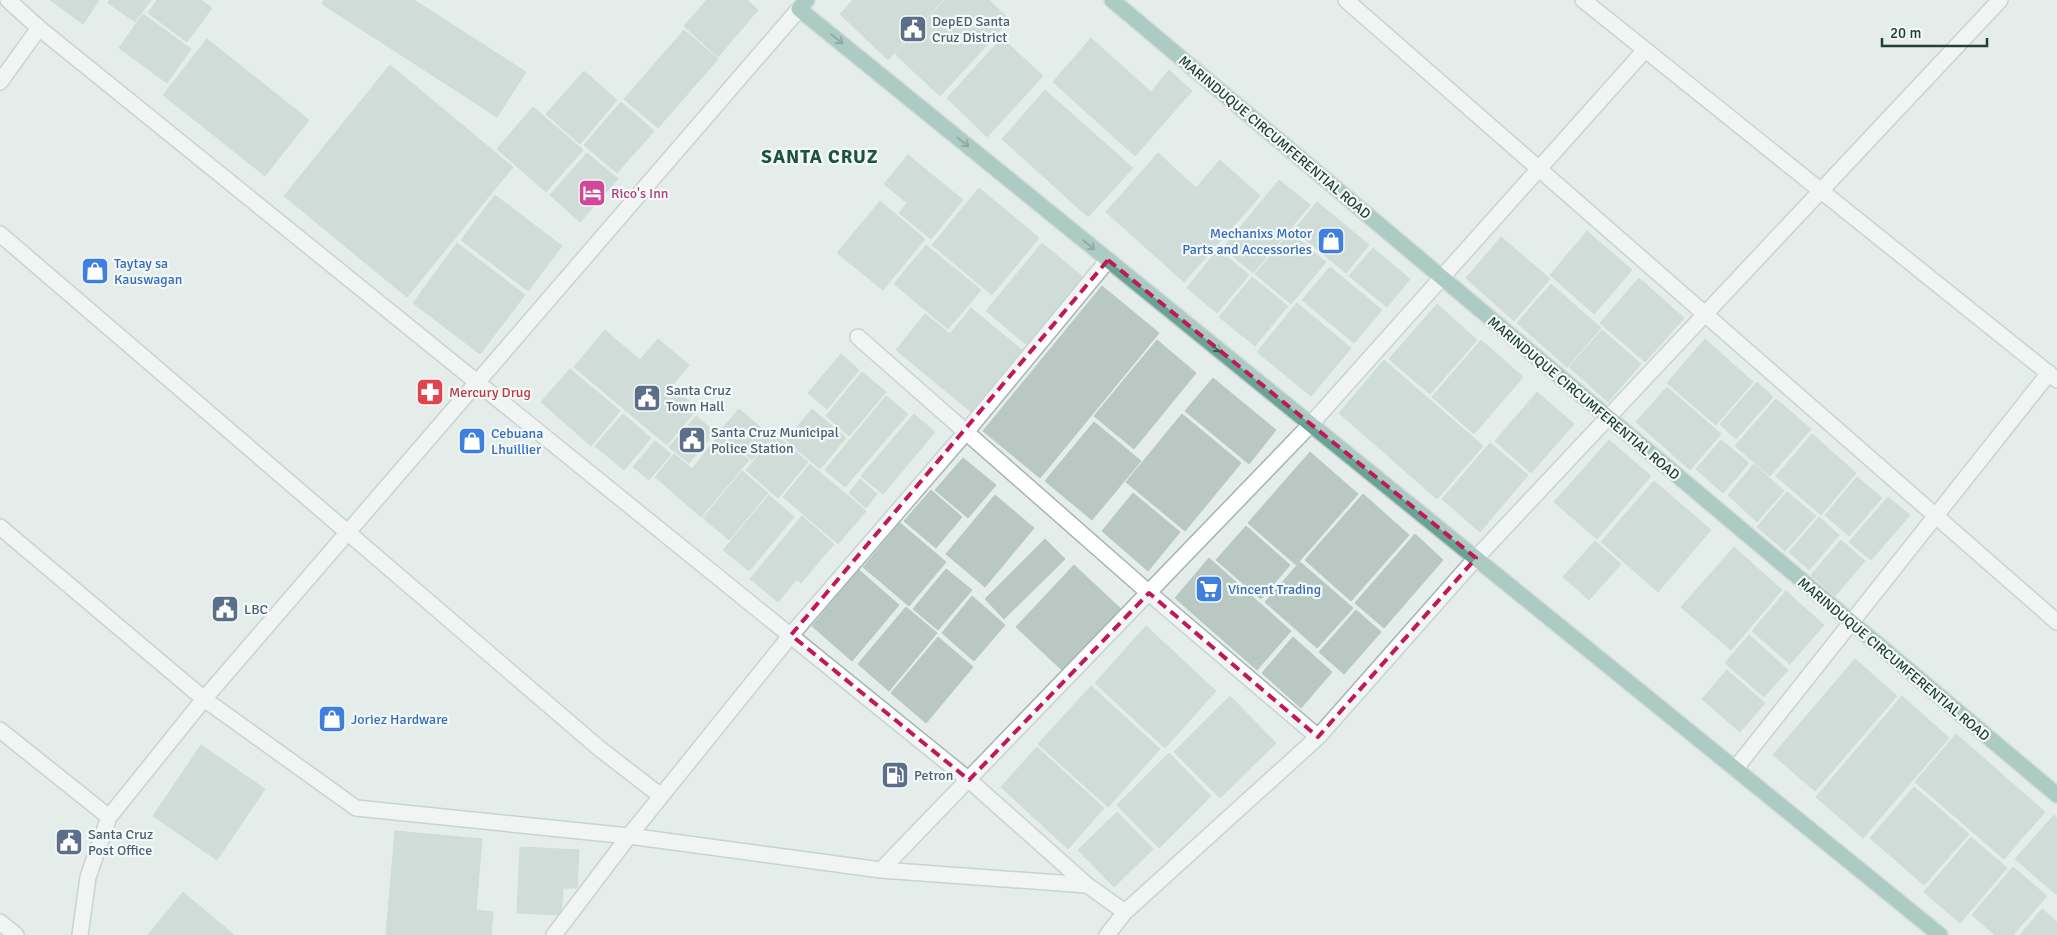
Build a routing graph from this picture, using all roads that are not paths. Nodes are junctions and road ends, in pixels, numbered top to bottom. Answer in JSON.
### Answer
{"nodes":[{"id":1,"x":8,"y":0,"type":"edge"},
{"id":2,"x":1112,"y":0,"type":"edge"},
{"id":3,"x":1346,"y":0,"type":"edge"},
{"id":4,"x":1583,"y":0,"type":"edge"},
{"id":5,"x":2000,"y":0,"type":"edge"},
{"id":6,"x":803,"y":4,"type":"edge"},
{"id":7,"x":39,"y":28,"type":"junction"},
{"id":8,"x":1645,"y":50,"type":"junction"},
{"id":9,"x":0,"y":82,"type":"edge"},
{"id":10,"x":1539,"y":169,"type":"junction"},
{"id":11,"x":1821,"y":191,"type":"junction"},
{"id":12,"x":0,"y":234,"type":"edge"},
{"id":13,"x":1108,"y":260,"type":"junction"},
{"id":14,"x":1442,"y":278,"type":"junction"},
{"id":15,"x":1705,"y":314,"type":"junction"},
{"id":16,"x":858,"y":337,"type":"dead end"},
{"id":17,"x":2053,"y":377,"type":"edge"},
{"id":18,"x":478,"y":381,"type":"junction"},
{"id":19,"x":1608,"y":418,"type":"junction"},
{"id":20,"x":1311,"y":424,"type":"junction"},
{"id":21,"x":966,"y":432,"type":"junction"},
{"id":22,"x":1935,"y":516,"type":"junction"},
{"id":23,"x":0,"y":526,"type":"edge"},
{"id":24,"x":347,"y":533,"type":"junction"},
{"id":25,"x":1476,"y":558,"type":"junction"},
{"id":26,"x":1149,"y":593,"type":"junction"},
{"id":27,"x":1851,"y":622,"type":"junction"},
{"id":28,"x":2057,"y":622,"type":"edge"},
{"id":29,"x":791,"y":636,"type":"junction"},
{"id":30,"x":204,"y":699,"type":"junction"},
{"id":31,"x":0,"y":730,"type":"edge"},
{"id":32,"x":1318,"y":737,"type":"junction"},
{"id":33,"x":1735,"y":769,"type":"junction"},
{"id":34,"x":968,"y":780,"type":"junction"},
{"id":35,"x":660,"y":796,"type":"junction"},
{"id":36,"x":2057,"y":796,"type":"edge"},
{"id":37,"x":109,"y":818,"type":"junction"},
{"id":38,"x":629,"y":836,"type":"junction"},
{"id":39,"x":882,"y":870,"type":"junction"},
{"id":40,"x":1087,"y":885,"type":"junction"},
{"id":41,"x":1125,"y":912,"type":"junction"},
{"id":42,"x":0,"y":922,"type":"edge"},
{"id":43,"x":16,"y":935,"type":"edge"},
{"id":44,"x":80,"y":935,"type":"edge"},
{"id":45,"x":554,"y":935,"type":"edge"},
{"id":46,"x":1107,"y":935,"type":"edge"},
{"id":47,"x":1940,"y":935,"type":"edge"}],
"edges":[{"from":1,"to":7,"type":"street"},
{"from":2,"to":14,"type":"main road","name":"MARINDUQUE CIRCUMFERENTIAL ROAD"},
{"from":3,"to":10,"type":"street"},
{"from":4,"to":8,"type":"street"},
{"from":5,"to":11,"type":"street"},
{"from":6,"to":13,"type":"main road","one_way":true},
{"from":6,"to":18,"type":"street"},
{"from":7,"to":9,"type":"street"},
{"from":7,"to":18,"type":"street"},
{"from":8,"to":10,"type":"street"},
{"from":8,"to":11,"type":"street"},
{"from":10,"to":14,"type":"street"},
{"from":10,"to":15,"type":"street"},
{"from":11,"to":15,"type":"street"},
{"from":11,"to":17,"type":"street"},
{"from":12,"to":24,"type":"street"},
{"from":13,"to":20,"type":"main road","one_way":true},
{"from":13,"to":21,"type":"street"},
{"from":14,"to":19,"type":"main road","name":"MARINDUQUE CIRCUMFERENTIAL ROAD"},
{"from":14,"to":20,"type":"street"},
{"from":15,"to":19,"type":"street"},
{"from":15,"to":22,"type":"street"},
{"from":16,"to":21,"type":"street"},
{"from":17,"to":22,"type":"street"},
{"from":18,"to":24,"type":"street"},
{"from":18,"to":29,"type":"street"},
{"from":19,"to":25,"type":"street"},
{"from":19,"to":27,"type":"main road","name":"MARINDUQUE CIRCUMFERENTIAL ROAD"},
{"from":20,"to":25,"type":"main road"},
{"from":20,"to":26,"type":"street"},
{"from":21,"to":26,"type":"street"},
{"from":21,"to":29,"type":"street"},
{"from":22,"to":27,"type":"street"},
{"from":22,"to":28,"type":"street"},
{"from":23,"to":30,"type":"street"},
{"from":24,"to":30,"type":"street"},
{"from":24,"to":35,"type":"street"},
{"from":25,"to":32,"type":"street"},
{"from":25,"to":33,"type":"main road"},
{"from":26,"to":32,"type":"street"},
{"from":26,"to":34,"type":"street"},
{"from":27,"to":33,"type":"street"},
{"from":27,"to":36,"type":"main road","name":"MARINDUQUE CIRCUMFERENTIAL ROAD"},
{"from":29,"to":34,"type":"street"},
{"from":29,"to":35,"type":"street"},
{"from":30,"to":37,"type":"street"},
{"from":30,"to":38,"type":"street"},
{"from":31,"to":37,"type":"street"},
{"from":32,"to":41,"type":"street"},
{"from":33,"to":47,"type":"main road"},
{"from":34,"to":39,"type":"street"},
{"from":34,"to":40,"type":"street"},
{"from":35,"to":38,"type":"street"},
{"from":37,"to":44,"type":"street"},
{"from":38,"to":39,"type":"street"},
{"from":38,"to":45,"type":"street"},
{"from":39,"to":40,"type":"street"},
{"from":40,"to":41,"type":"street"},
{"from":41,"to":46,"type":"street"},
{"from":42,"to":43,"type":"street"}]}
